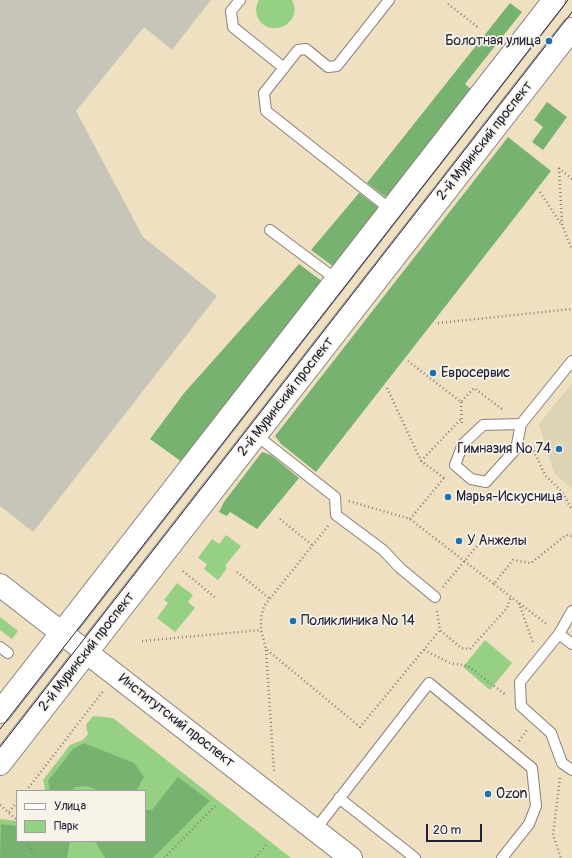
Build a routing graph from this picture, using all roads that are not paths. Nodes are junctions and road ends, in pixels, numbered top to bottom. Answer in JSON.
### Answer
{"nodes":[{"id":1,"x":240,"y":0,"type":"edge"},
{"id":2,"x":389,"y":0,"type":"edge"},
{"id":3,"x":554,"y":0,"type":"edge"},
{"id":4,"x":572,"y":29,"type":"edge"},
{"id":5,"x":284,"y":68,"type":"junction"},
{"id":6,"x":391,"y":210,"type":"junction"},
{"id":7,"x":270,"y":230,"type":"dead end"},
{"id":8,"x":336,"y":280,"type":"junction"},
{"id":9,"x":572,"y":361,"type":"edge"},
{"id":10,"x":521,"y":424,"type":"junction"},
{"id":11,"x":256,"y":435,"type":"junction"},
{"id":12,"x":0,"y":585,"type":"edge"},
{"id":13,"x":435,"y":597,"type":"road end"},
{"id":14,"x":572,"y":611,"type":"edge"},
{"id":15,"x":62,"y":632,"type":"junction"},
{"id":16,"x":560,"y":634,"type":"junction"},
{"id":17,"x":572,"y":644,"type":"edge"},
{"id":18,"x":87,"y":652,"type":"junction"},
{"id":19,"x":0,"y":712,"type":"edge"},
{"id":20,"x":0,"y":764,"type":"edge"},
{"id":21,"x":572,"y":770,"type":"edge"},
{"id":22,"x":339,"y":798,"type":"junction"},
{"id":23,"x":315,"y":830,"type":"junction"},
{"id":24,"x":351,"y":858,"type":"edge"},
{"id":25,"x":415,"y":858,"type":"edge"},
{"id":26,"x":502,"y":858,"type":"edge"}],
"edges":[{"from":1,"to":5,"type":"lane"},
{"from":2,"to":5,"type":"lane"},
{"from":3,"to":6,"type":"main road"},
{"from":4,"to":11,"type":"main road","name":"2-й Муринский проспект"},
{"from":5,"to":6,"type":"lane"},
{"from":6,"to":8,"type":"main road"},
{"from":7,"to":8,"type":"lane"},
{"from":8,"to":15,"type":"main road"},
{"from":9,"to":10,"type":"lane"},
{"from":10,"to":10,"type":"lane"},
{"from":11,"to":13,"type":"lane"},
{"from":11,"to":18,"type":"main road","name":"2-й Муринский проспект"},
{"from":12,"to":15,"type":"main road","name":"Институтский проспект"},
{"from":14,"to":16,"type":"lane"},
{"from":15,"to":18,"type":"main road","name":"Институтский проспект"},
{"from":15,"to":19,"type":"main road"},
{"from":16,"to":17,"type":"lane"},
{"from":16,"to":21,"type":"lane"},
{"from":18,"to":20,"type":"main road","name":"2-й Муринский проспект"},
{"from":18,"to":23,"type":"main road","name":"Институтский проспект"},
{"from":22,"to":23,"type":"lane"},
{"from":22,"to":25,"type":"lane"},
{"from":22,"to":26,"type":"lane"},
{"from":23,"to":24,"type":"main road","name":"Институтский проспект"}]}
